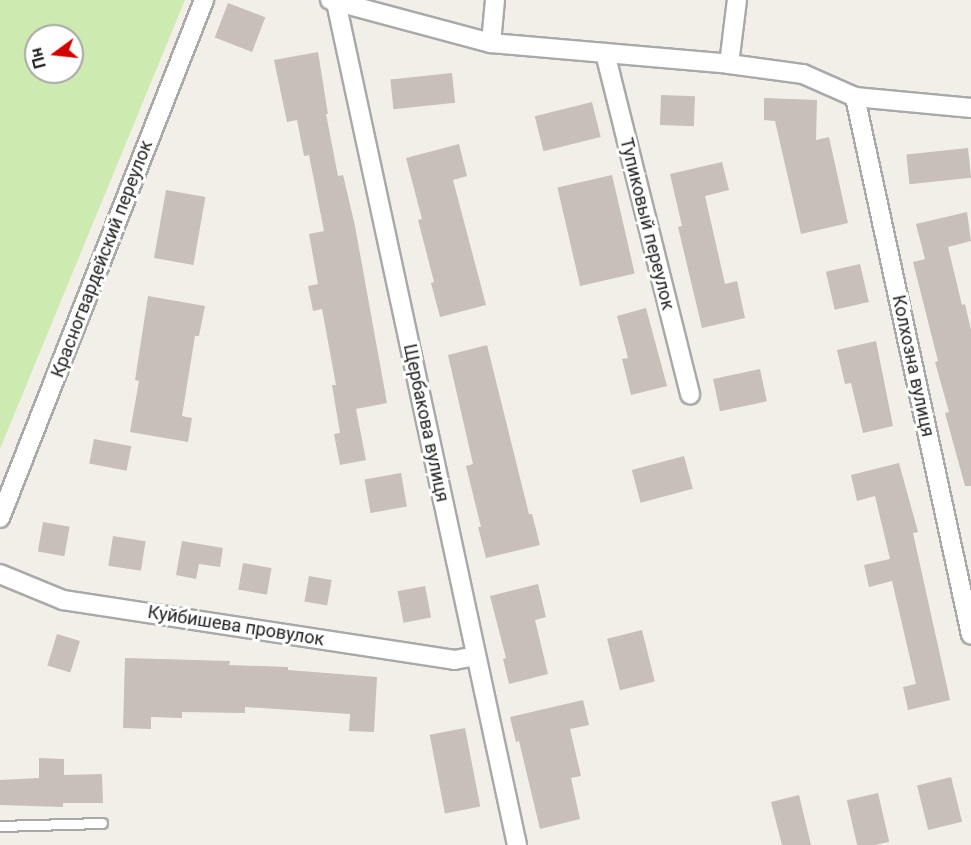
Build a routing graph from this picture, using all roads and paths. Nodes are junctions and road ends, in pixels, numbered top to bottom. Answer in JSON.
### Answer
{"nodes":[{"id":1,"x":204,"y":0,"type":"edge"},
{"id":2,"x":495,"y":0,"type":"edge"},
{"id":3,"x":737,"y":0,"type":"edge"},
{"id":4,"x":333,"y":1,"type":"edge"},
{"id":5,"x":490,"y":43,"type":"junction"},
{"id":6,"x":605,"y":53,"type":"junction"},
{"id":7,"x":729,"y":64,"type":"junction"},
{"id":8,"x":855,"y":97,"type":"junction"},
{"id":9,"x":971,"y":108,"type":"edge"},
{"id":10,"x":690,"y":395,"type":"dead end"},
{"id":11,"x":0,"y":518,"type":"edge"},
{"id":12,"x":0,"y":574,"type":"edge"},
{"id":13,"x":971,"y":635,"type":"edge"},
{"id":14,"x":476,"y":656,"type":"junction"},
{"id":15,"x":102,"y":823,"type":"dead end"},
{"id":16,"x":0,"y":826,"type":"edge"},
{"id":17,"x":517,"y":845,"type":"edge"}],
"edges":[{"from":1,"to":11,"type":"street","name":"Красногвардейский переулок"},
{"from":2,"to":5,"type":"street"},
{"from":3,"to":7,"type":"street"},
{"from":4,"to":5,"type":"street"},
{"from":4,"to":14,"type":"street","name":"Щербакова вулиця"},
{"from":5,"to":6,"type":"street"},
{"from":6,"to":7,"type":"street"},
{"from":6,"to":10,"type":"street","name":"Тупиковый переулок"},
{"from":7,"to":8,"type":"street"},
{"from":8,"to":9,"type":"street"},
{"from":8,"to":13,"type":"street","name":"Колхозна вулиця"},
{"from":12,"to":14,"type":"street","name":"Куйбишева провулок"},
{"from":14,"to":17,"type":"street","name":"Щербакова вулиця"},
{"from":15,"to":16,"type":"lane"}]}
